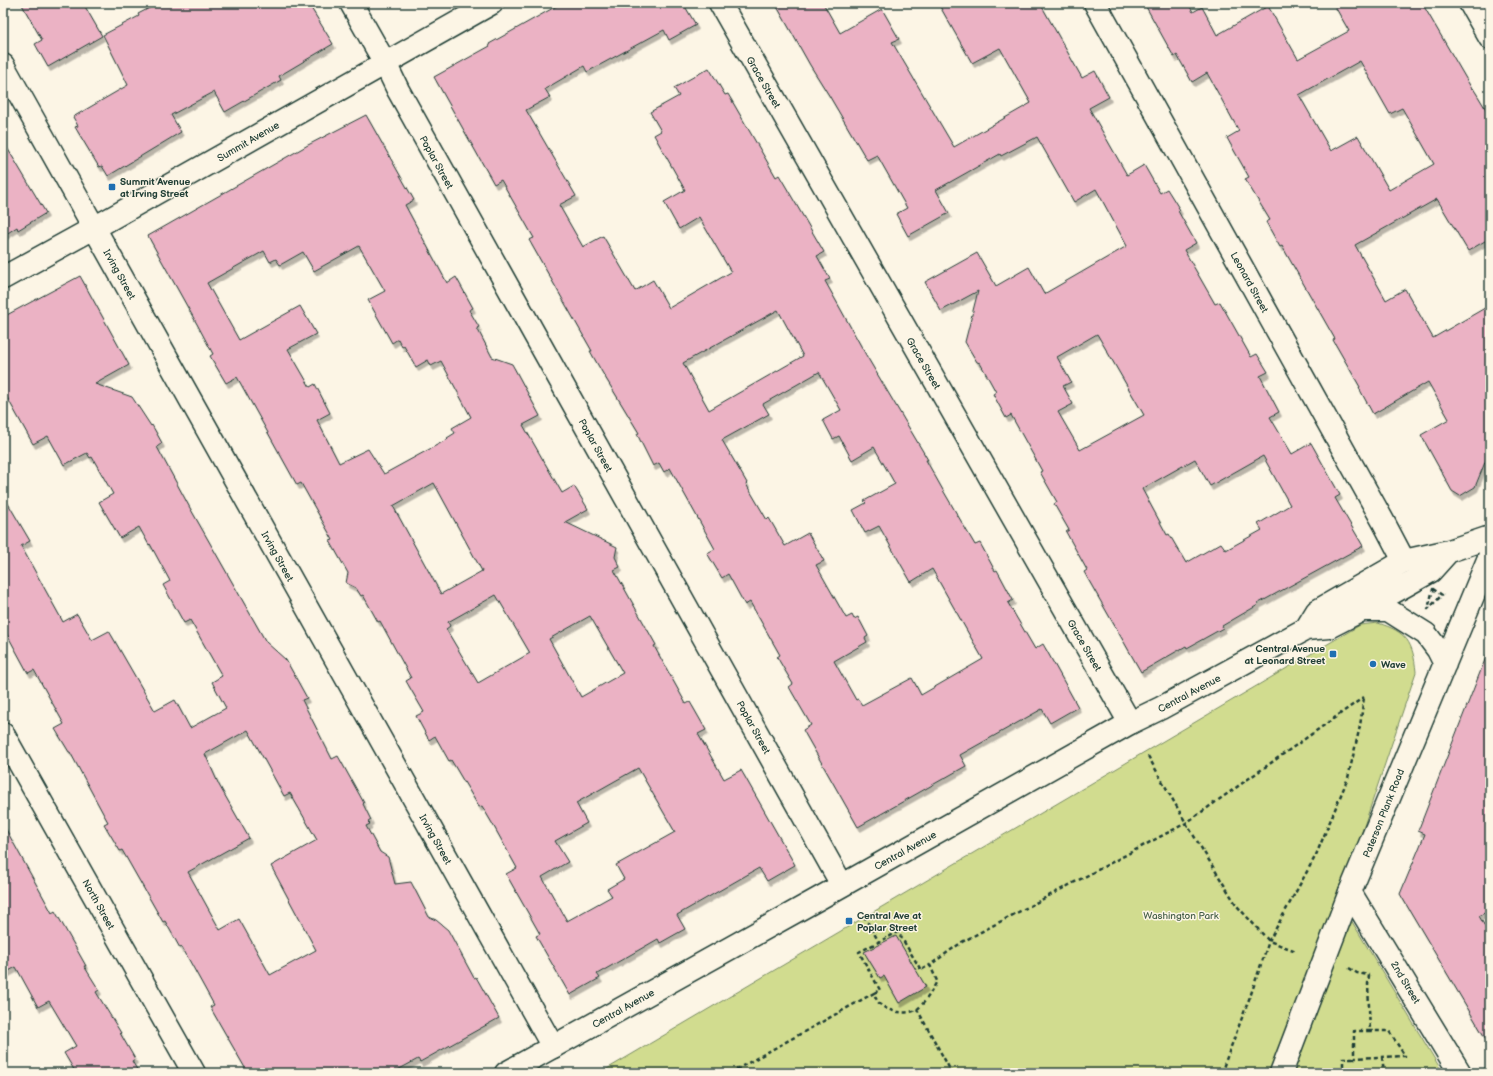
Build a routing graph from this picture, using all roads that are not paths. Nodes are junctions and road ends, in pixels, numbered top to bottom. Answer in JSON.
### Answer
{"nodes":[{"id":1,"x":351,"y":3,"type":"edge"},
{"id":2,"x":492,"y":3,"type":"edge"},
{"id":3,"x":720,"y":3,"type":"edge"},
{"id":4,"x":1095,"y":3,"type":"edge"},
{"id":5,"x":1470,"y":3,"type":"edge"},
{"id":6,"x":1490,"y":38,"type":"edge"},
{"id":7,"x":385,"y":63,"type":"junction"},
{"id":8,"x":3,"y":65,"type":"edge"},
{"id":9,"x":94,"y":228,"type":"junction"},
{"id":10,"x":3,"y":278,"type":"edge"},
{"id":11,"x":1490,"y":537,"type":"edge"},
{"id":12,"x":1449,"y":551,"type":"junction"},
{"id":13,"x":1490,"y":556,"type":"edge"},
{"id":14,"x":1404,"y":561,"type":"junction"},
{"id":15,"x":1362,"y":610,"type":"junction"},
{"id":16,"x":1306,"y":629,"type":"junction"},
{"id":17,"x":1445,"y":664,"type":"junction"},
{"id":18,"x":1130,"y":723,"type":"junction"},
{"id":19,"x":3,"y":734,"type":"edge"},
{"id":20,"x":842,"y":885,"type":"junction"},
{"id":21,"x":1350,"y":892,"type":"junction"},
{"id":22,"x":553,"y":1047,"type":"junction"},
{"id":23,"x":194,"y":1073,"type":"edge"},
{"id":24,"x":506,"y":1073,"type":"edge"},
{"id":25,"x":1280,"y":1073,"type":"edge"},
{"id":26,"x":1460,"y":1073,"type":"edge"}],
"edges":[{"from":1,"to":7,"type":"street","name":"Poplar Street"},
{"from":2,"to":7,"type":"street","name":"Summit Avenue"},
{"from":3,"to":18,"type":"street","name":"Grace Street"},
{"from":4,"to":14,"type":"street","name":"Leonard Street"},
{"from":5,"to":6,"type":"street"},
{"from":7,"to":9,"type":"street","name":"Summit Avenue"},
{"from":7,"to":20,"type":"street","name":"Poplar Street"},
{"from":8,"to":9,"type":"street","name":"Irving Street"},
{"from":9,"to":10,"type":"street","name":"Summit Avenue"},
{"from":9,"to":22,"type":"street","name":"Irving Street"},
{"from":11,"to":12,"type":"street","name":"Central Avenue"},
{"from":12,"to":14,"type":"street","name":"Central Avenue"},
{"from":12,"to":15,"type":"street","name":"Central Avenue"},
{"from":13,"to":17,"type":"street","name":"Paterson Plank Road"},
{"from":14,"to":16,"type":"street","name":"Central Avenue"},
{"from":15,"to":16,"type":"street","name":"Central Avenue"},
{"from":15,"to":17,"type":"street"},
{"from":16,"to":18,"type":"street","name":"Central Avenue"},
{"from":17,"to":21,"type":"street","name":"Paterson Plank Road"},
{"from":18,"to":20,"type":"street","name":"Central Avenue"},
{"from":19,"to":23,"type":"street","name":"North Street"},
{"from":20,"to":22,"type":"street","name":"Central Avenue"},
{"from":21,"to":25,"type":"street","name":"Paterson Plank Road"},
{"from":21,"to":26,"type":"street","name":"2nd Street"},
{"from":22,"to":24,"type":"street","name":"Central Avenue"}]}
